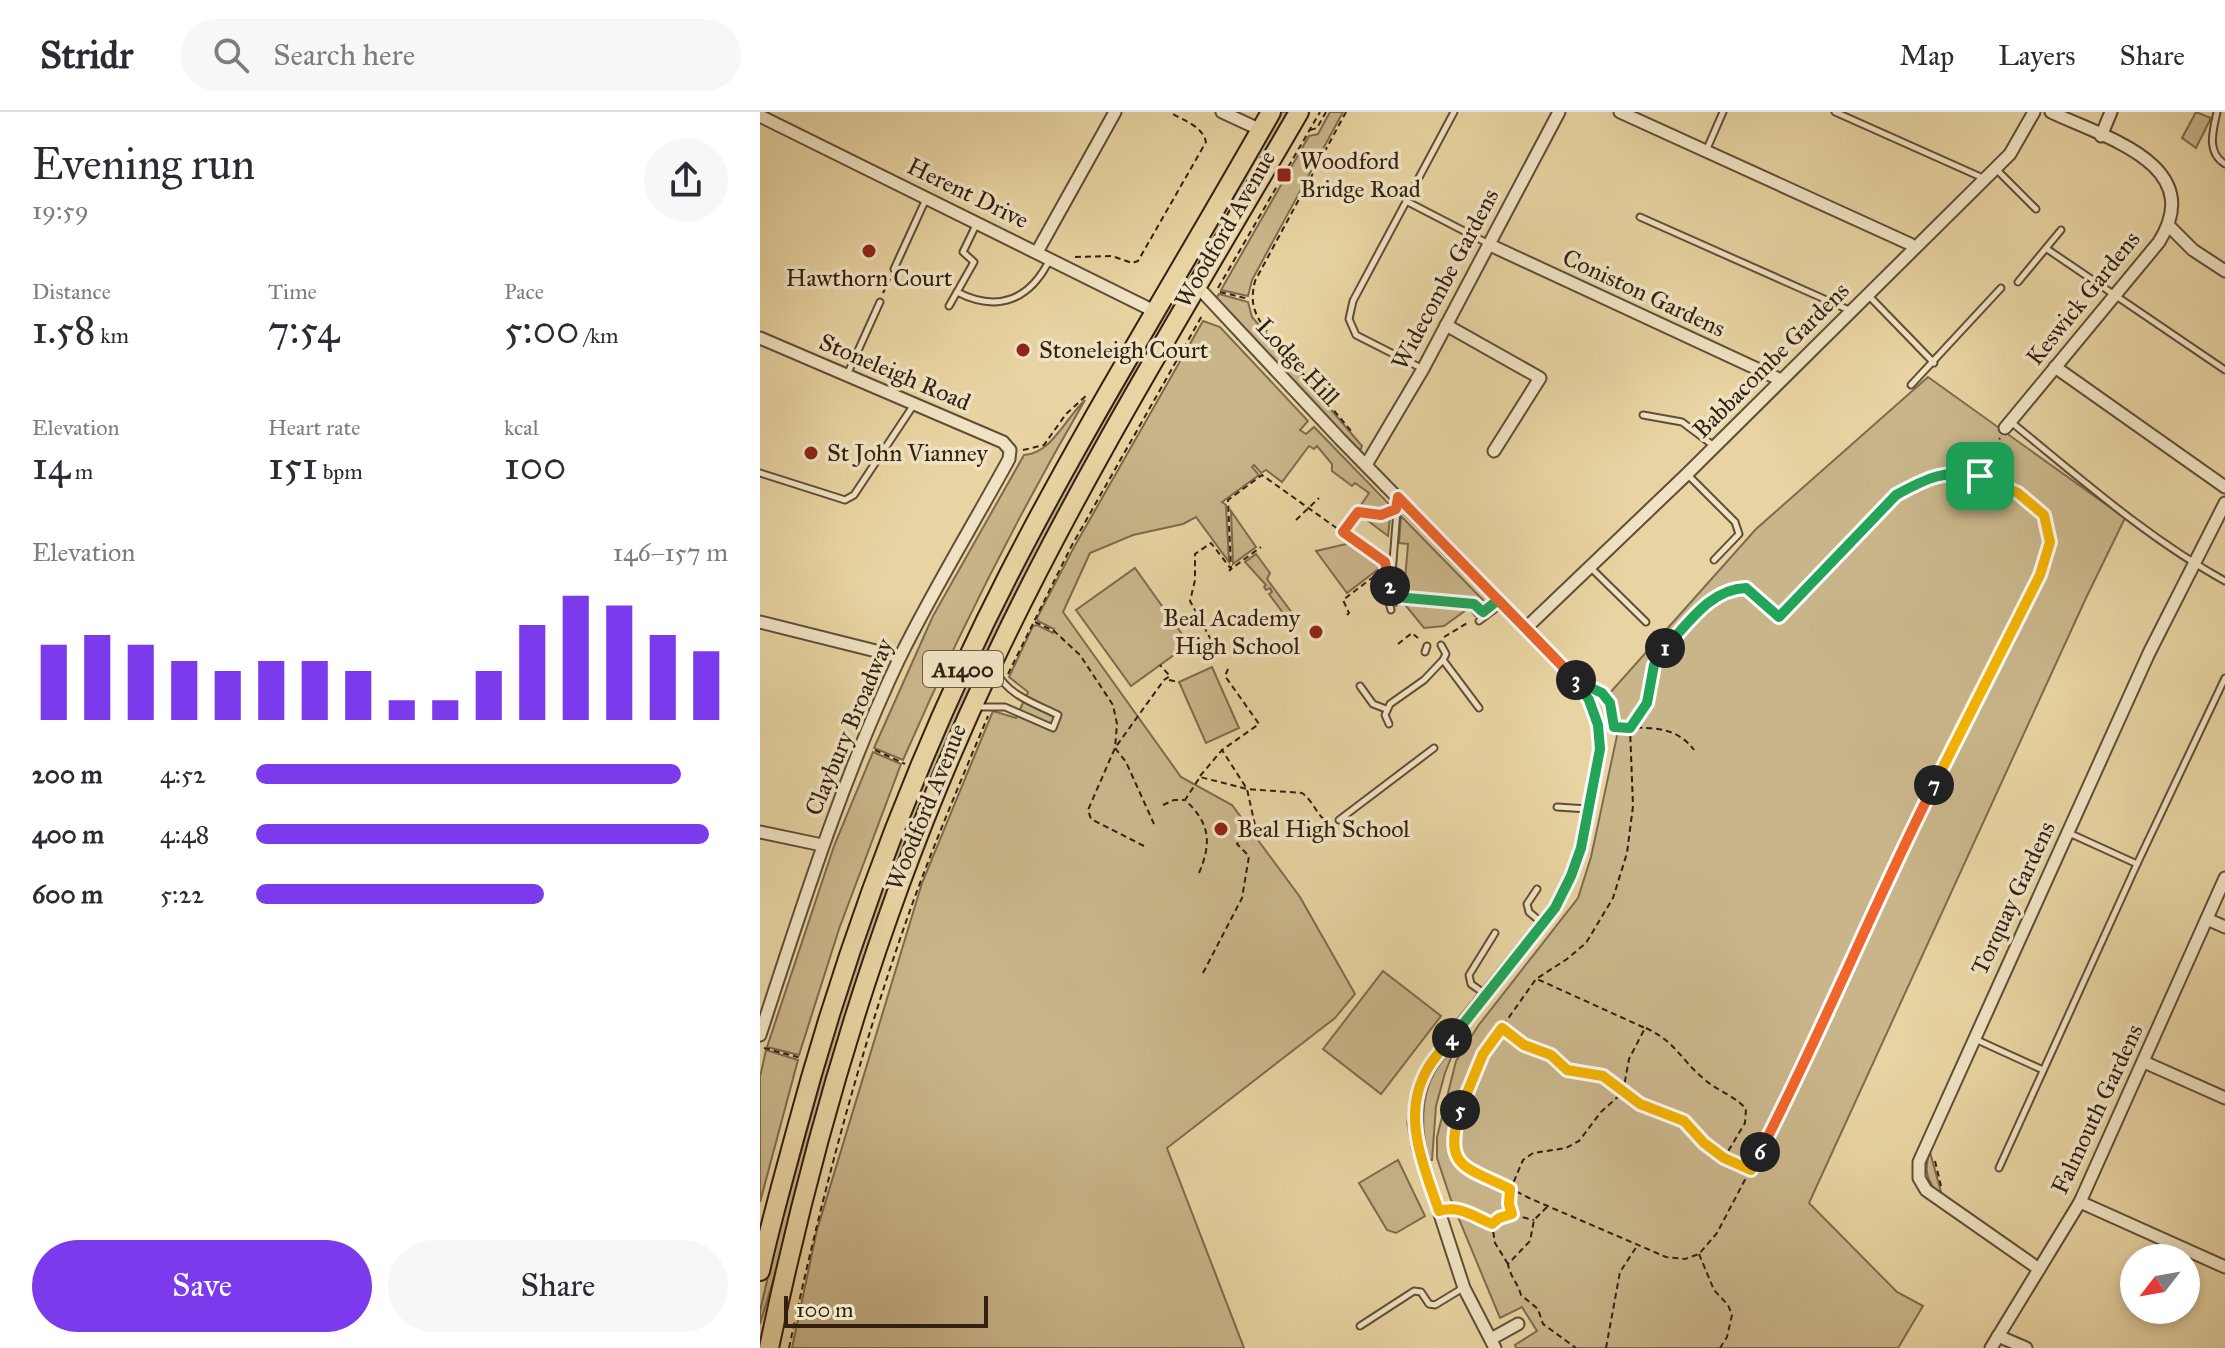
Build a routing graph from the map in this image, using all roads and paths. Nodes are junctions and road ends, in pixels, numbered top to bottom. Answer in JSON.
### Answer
{"nodes":[{"id":1,"x":1115,"y":112,"type":"edge"},
{"id":2,"x":1170,"y":112,"type":"edge"},
{"id":3,"x":1222,"y":112,"type":"edge"},
{"id":4,"x":1271,"y":112,"type":"edge"},
{"id":5,"x":1299,"y":112,"type":"edge"},
{"id":6,"x":1320,"y":112,"type":"edge"},
{"id":7,"x":1326,"y":112,"type":"edge"},
{"id":8,"x":1346,"y":112,"type":"edge"},
{"id":9,"x":1454,"y":112,"type":"edge"},
{"id":10,"x":1559,"y":112,"type":"edge"},
{"id":11,"x":1620,"y":112,"type":"edge"},
{"id":12,"x":1723,"y":112,"type":"edge"},
{"id":13,"x":1835,"y":112,"type":"edge"},
{"id":14,"x":2034,"y":112,"type":"edge"},
{"id":15,"x":2051,"y":112,"type":"edge"},
{"id":16,"x":2111,"y":112,"type":"edge"},
{"id":17,"x":2217,"y":112,"type":"edge"},
{"id":18,"x":760,"y":116,"type":"edge"},
{"id":19,"x":1261,"y":130,"type":"junction"},
{"id":20,"x":1309,"y":130,"type":"junction"},
{"id":21,"x":2101,"y":136,"type":"junction"},
{"id":22,"x":1706,"y":151,"type":"junction"},
{"id":23,"x":2225,"y":164,"type":"edge"},
{"id":24,"x":1995,"y":168,"type":"junction"},
{"id":25,"x":1984,"y":179,"type":"junction"},
{"id":26,"x":926,"y":198,"type":"junction"},
{"id":27,"x":1406,"y":201,"type":"junction"},
{"id":28,"x":2036,"y":209,"type":"dead end"},
{"id":29,"x":1640,"y":217,"type":"dead end"},
{"id":30,"x":977,"y":222,"type":"junction"},
{"id":31,"x":2169,"y":226,"type":"junction"},
{"id":32,"x":2061,"y":230,"type":"dead end"},
{"id":33,"x":1490,"y":245,"type":"junction"},
{"id":34,"x":1914,"y":248,"type":"junction"},
{"id":35,"x":2047,"y":249,"type":"junction"},
{"id":36,"x":1037,"y":252,"type":"junction"},
{"id":37,"x":1050,"y":258,"type":"junction"},
{"id":38,"x":2225,"y":271,"type":"edge"},
{"id":39,"x":893,"y":272,"type":"joint"},
{"id":40,"x":2018,"y":282,"type":"dead end"},
{"id":41,"x":2001,"y":288,"type":"dead end"},
{"id":42,"x":957,"y":292,"type":"junction"},
{"id":43,"x":1208,"y":293,"type":"junction"},
{"id":44,"x":883,"y":294,"type":"dead end"},
{"id":45,"x":1867,"y":294,"type":"junction"},
{"id":46,"x":2114,"y":296,"type":"junction"},
{"id":47,"x":1250,"y":299,"type":"junction"},
{"id":48,"x":880,"y":302,"type":"dead end"},
{"id":49,"x":949,"y":306,"type":"dead end"},
{"id":50,"x":1850,"y":311,"type":"junction"},
{"id":51,"x":1156,"y":312,"type":"junction"},
{"id":52,"x":1446,"y":325,"type":"junction"},
{"id":53,"x":760,"y":338,"type":"edge"},
{"id":54,"x":1934,"y":363,"type":"junction"},
{"id":55,"x":2055,"y":367,"type":"junction"},
{"id":56,"x":1423,"y":369,"type":"junction"},
{"id":57,"x":2225,"y":370,"type":"edge"},
{"id":58,"x":846,"y":376,"type":"junction"},
{"id":59,"x":1781,"y":380,"type":"junction"},
{"id":60,"x":1911,"y":385,"type":"dead end"},
{"id":61,"x":1096,"y":388,"type":"dead end"},
{"id":62,"x":914,"y":405,"type":"junction"},
{"id":63,"x":1643,"y":415,"type":"dead end"},
{"id":64,"x":2008,"y":425,"type":"junction"},
{"id":65,"x":1354,"y":435,"type":"dead end"},
{"id":66,"x":1714,"y":447,"type":"junction"},
{"id":67,"x":1010,"y":450,"type":"junction"},
{"id":68,"x":1494,"y":451,"type":"dead end"},
{"id":69,"x":1366,"y":465,"type":"junction"},
{"id":70,"x":760,"y":473,"type":"edge"},
{"id":71,"x":1687,"y":474,"type":"junction"},
{"id":72,"x":1980,"y":476,"type":"junction"},
{"id":73,"x":2225,"y":487,"type":"edge"},
{"id":74,"x":1319,"y":498,"type":"dead end"},
{"id":75,"x":1397,"y":503,"type":"junction"},
{"id":76,"x":2225,"y":503,"type":"edge"},
{"id":77,"x":1311,"y":509,"type":"junction"},
{"id":78,"x":1296,"y":520,"type":"dead end"},
{"id":79,"x":1343,"y":532,"type":"junction"},
{"id":80,"x":1261,"y":547,"type":"dead end"},
{"id":81,"x":1714,"y":560,"type":"dead end"},
{"id":82,"x":2194,"y":564,"type":"junction"},
{"id":83,"x":1590,"y":567,"type":"junction"},
{"id":84,"x":1385,"y":569,"type":"junction"},
{"id":85,"x":1230,"y":570,"type":"junction"},
{"id":86,"x":2225,"y":581,"type":"edge"},
{"id":87,"x":1390,"y":583,"type":"junction"},
{"id":88,"x":1502,"y":604,"type":"junction"},
{"id":89,"x":1391,"y":610,"type":"dead end"},
{"id":90,"x":1484,"y":614,"type":"junction"},
{"id":91,"x":1347,"y":615,"type":"dead end"},
{"id":92,"x":1034,"y":621,"type":"junction"},
{"id":93,"x":1479,"y":621,"type":"dead end"},
{"id":94,"x":760,"y":622,"type":"edge"},
{"id":95,"x":1646,"y":622,"type":"dead end"},
{"id":96,"x":1526,"y":628,"type":"junction"},
{"id":97,"x":1436,"y":638,"type":"dead end"},
{"id":98,"x":1422,"y":639,"type":"dead end"},
{"id":99,"x":1398,"y":644,"type":"dead end"},
{"id":100,"x":1441,"y":645,"type":"dead end"},
{"id":101,"x":1216,"y":649,"type":"dead end"},
{"id":102,"x":900,"y":657,"type":"junction"},
{"id":103,"x":1440,"y":662,"type":"junction"},
{"id":104,"x":992,"y":664,"type":"junction"},
{"id":105,"x":1160,"y":665,"type":"dead end"},
{"id":106,"x":1228,"y":669,"type":"dead end"},
{"id":107,"x":2225,"y":678,"type":"edge"},
{"id":108,"x":1169,"y":680,"type":"dead end"},
{"id":109,"x":1179,"y":682,"type":"dead end"},
{"id":110,"x":1003,"y":683,"type":"junction"},
{"id":111,"x":1360,"y":686,"type":"dead end"},
{"id":112,"x":1602,"y":693,"type":"dead end"},
{"id":113,"x":993,"y":706,"type":"junction"},
{"id":114,"x":1479,"y":708,"type":"dead end"},
{"id":115,"x":1386,"y":709,"type":"junction"},
{"id":116,"x":971,"y":710,"type":"junction"},
{"id":117,"x":1389,"y":724,"type":"dead end"},
{"id":118,"x":1630,"y":728,"type":"junction"},
{"id":119,"x":863,"y":745,"type":"junction"},
{"id":120,"x":1115,"y":748,"type":"junction"},
{"id":121,"x":1434,"y":748,"type":"dead end"},
{"id":122,"x":1222,"y":750,"type":"junction"},
{"id":123,"x":1694,"y":750,"type":"dead end"},
{"id":124,"x":905,"y":764,"type":"dead end"},
{"id":125,"x":1200,"y":777,"type":"junction"},
{"id":126,"x":1247,"y":789,"type":"junction"},
{"id":127,"x":1185,"y":800,"type":"junction"},
{"id":128,"x":1163,"y":805,"type":"dead end"},
{"id":129,"x":1557,"y":807,"type":"dead end"},
{"id":130,"x":1589,"y":810,"type":"junction"},
{"id":131,"x":1339,"y":820,"type":"joint"},
{"id":132,"x":1154,"y":824,"type":"dead end"},
{"id":133,"x":760,"y":832,"type":"edge"},
{"id":134,"x":2068,"y":832,"type":"junction"},
{"id":135,"x":822,"y":845,"type":"junction"},
{"id":136,"x":1144,"y":846,"type":"dead end"},
{"id":137,"x":2137,"y":864,"type":"junction"},
{"id":138,"x":1199,"y":873,"type":"dead end"},
{"id":139,"x":2225,"y":878,"type":"edge"},
{"id":140,"x":1537,"y":889,"type":"dead end"},
{"id":141,"x":2207,"y":919,"type":"junction"},
{"id":142,"x":1543,"y":923,"type":"junction"},
{"id":143,"x":2225,"y":927,"type":"edge"},
{"id":144,"x":1495,"y":933,"type":"dead end"},
{"id":145,"x":1203,"y":973,"type":"dead end"},
{"id":146,"x":1536,"y":979,"type":"junction"},
{"id":147,"x":1486,"y":995,"type":"junction"},
{"id":148,"x":1502,"y":1028,"type":"junction"},
{"id":149,"x":1645,"y":1028,"type":"junction"},
{"id":150,"x":760,"y":1035,"type":"edge"},
{"id":151,"x":1973,"y":1038,"type":"junction"},
{"id":152,"x":760,"y":1047,"type":"edge"},
{"id":153,"x":802,"y":1058,"type":"dead end"},
{"id":154,"x":2144,"y":1062,"type":"junction"},
{"id":155,"x":2043,"y":1070,"type":"junction"},
{"id":156,"x":1623,"y":1092,"type":"junction"},
{"id":157,"x":2225,"y":1098,"type":"edge"},
{"id":158,"x":1924,"y":1148,"type":"junction"},
{"id":159,"x":1724,"y":1158,"type":"junction"},
{"id":160,"x":1999,"y":1168,"type":"dead end"},
{"id":161,"x":1751,"y":1170,"type":"junction"},
{"id":162,"x":1510,"y":1189,"type":"junction"},
{"id":163,"x":1939,"y":1202,"type":"junction"},
{"id":164,"x":2080,"y":1202,"type":"junction"},
{"id":165,"x":1548,"y":1206,"type":"junction"},
{"id":166,"x":1439,"y":1211,"type":"junction"},
{"id":167,"x":1512,"y":1214,"type":"junction"},
{"id":168,"x":1534,"y":1220,"type":"junction"},
{"id":169,"x":1492,"y":1224,"type":"junction"},
{"id":170,"x":1637,"y":1245,"type":"junction"},
{"id":171,"x":1699,"y":1254,"type":"junction"},
{"id":172,"x":1508,"y":1264,"type":"junction"},
{"id":173,"x":2225,"y":1267,"type":"edge"},
{"id":174,"x":2039,"y":1269,"type":"junction"},
{"id":175,"x":760,"y":1271,"type":"edge"},
{"id":176,"x":1464,"y":1288,"type":"junction"},
{"id":177,"x":777,"y":1310,"type":"junction"},
{"id":178,"x":1518,"y":1324,"type":"dead end"},
{"id":179,"x":1360,"y":1326,"type":"dead end"},
{"id":180,"x":1998,"y":1336,"type":"junction"},
{"id":181,"x":760,"y":1341,"type":"edge"},
{"id":182,"x":1493,"y":1344,"type":"edge"},
{"id":183,"x":769,"y":1348,"type":"edge"},
{"id":184,"x":789,"y":1348,"type":"edge"},
{"id":185,"x":1576,"y":1348,"type":"edge"},
{"id":186,"x":1606,"y":1348,"type":"edge"},
{"id":187,"x":1720,"y":1348,"type":"edge"},
{"id":188,"x":1991,"y":1348,"type":"edge"},
{"id":189,"x":2026,"y":1348,"type":"edge"}],
"edges":[{"from":1,"to":36,"type":"street"},
{"from":2,"to":37,"type":"path"},
{"from":3,"to":19,"type":"street"},
{"from":4,"to":19,"type":"highway","name":"Woodford Avenue","number":"A1400"},
{"from":5,"to":43,"type":"highway","name":"Woodford Avenue","number":"A1400"},
{"from":6,"to":20,"type":"path","name":"Woodford Avenue"},
{"from":7,"to":20,"type":"path"},
{"from":8,"to":47,"type":"path"},
{"from":9,"to":27,"type":"lane"},
{"from":10,"to":33,"type":"street","name":"Widecombe Gardens"},
{"from":11,"to":22,"type":"street"},
{"from":12,"to":22,"type":"lane"},
{"from":13,"to":25,"type":"lane"},
{"from":14,"to":24,"type":"street","name":"Babbacombe Gardens"},
{"from":15,"to":21,"type":"street","name":"Keswick Gardens"},
{"from":16,"to":21,"type":"street"},
{"from":17,"to":23,"type":"lane"},
{"from":18,"to":26,"type":"street","name":"Herent Drive"},
{"from":19,"to":51,"type":"highway","name":"Woodford Avenue","number":"A1400"},
{"from":20,"to":43,"type":"path","name":"Woodford Avenue"},
{"from":21,"to":31,"type":"street","name":"Keswick Gardens"},
{"from":22,"to":34,"type":"street"},
{"from":24,"to":25,"type":"street","name":"Babbacombe Gardens"},
{"from":24,"to":28,"type":"lane"},
{"from":25,"to":34,"type":"street","name":"Babbacombe Gardens"},
{"from":26,"to":30,"type":"street","name":"Herent Drive"},
{"from":26,"to":39,"type":"lane"},
{"from":27,"to":33,"type":"lane"},
{"from":27,"to":56,"type":"lane"},
{"from":29,"to":50,"type":"lane"},
{"from":30,"to":36,"type":"street","name":"Herent Drive"},
{"from":30,"to":42,"type":"lane"},
{"from":31,"to":38,"type":"street"},
{"from":31,"to":46,"type":"street","name":"Keswick Gardens"},
{"from":32,"to":35,"type":"lane"},
{"from":33,"to":52,"type":"street","name":"Widecombe Gardens"},
{"from":33,"to":59,"type":"street","name":"Coniston Gardens"},
{"from":34,"to":45,"type":"street","name":"Babbacombe Gardens"},
{"from":35,"to":40,"type":"lane"},
{"from":35,"to":46,"type":"lane"},
{"from":36,"to":37,"type":"street","name":"Herent Drive"},
{"from":37,"to":42,"type":"lane"},
{"from":37,"to":51,"type":"street","name":"Herent Drive"},
{"from":39,"to":44,"type":"path"},
{"from":41,"to":54,"type":"lane"},
{"from":42,"to":49,"type":"lane"},
{"from":43,"to":47,"type":"path"},
{"from":43,"to":69,"type":"street","name":"Lodge Hill"},
{"from":43,"to":92,"type":"path","name":"Woodford Avenue"},
{"from":43,"to":104,"type":"highway","name":"Woodford Avenue","number":"A1400"},
{"from":45,"to":50,"type":"street","name":"Babbacombe Gardens"},
{"from":45,"to":54,"type":"lane"},
{"from":46,"to":55,"type":"street","name":"Keswick Gardens"},
{"from":46,"to":57,"type":"lane"},
{"from":47,"to":65,"type":"path"},
{"from":48,"to":58,"type":"lane"},
{"from":50,"to":59,"type":"street","name":"Babbacombe Gardens"},
{"from":51,"to":175,"type":"highway","name":"Woodford Avenue","number":"A1400"},
{"from":52,"to":56,"type":"street","name":"Widecombe Gardens"},
{"from":52,"to":68,"type":"street"},
{"from":53,"to":58,"type":"street","name":"Stoneleigh Road"},
{"from":54,"to":60,"type":"lane"},
{"from":55,"to":64,"type":"street","name":"Keswick Gardens"},
{"from":55,"to":73,"type":"street"},
{"from":56,"to":69,"type":"street","name":"Widecombe Gardens"},
{"from":58,"to":62,"type":"street","name":"Stoneleigh Road"},
{"from":59,"to":66,"type":"street","name":"Babbacombe Gardens"},
{"from":61,"to":67,"type":"path"},
{"from":62,"to":67,"type":"street","name":"Stoneleigh Road"},
{"from":62,"to":70,"type":"lane"},
{"from":63,"to":66,"type":"lane"},
{"from":64,"to":72,"type":"path"},
{"from":64,"to":82,"type":"lane"},
{"from":66,"to":71,"type":"street","name":"Babbacombe Gardens"},
{"from":67,"to":102,"type":"street","name":"Claybury Broadway"},
{"from":69,"to":75,"type":"street"},
{"from":71,"to":81,"type":"lane"},
{"from":71,"to":83,"type":"street","name":"Babbacombe Gardens"},
{"from":72,"to":118,"type":"path"},
{"from":72,"to":161,"type":"path"},
{"from":74,"to":77,"type":"path"},
{"from":75,"to":79,"type":"path"},
{"from":75,"to":87,"type":"lane"},
{"from":75,"to":88,"type":"street"},
{"from":76,"to":82,"type":"street","name":"Torquay Gardens"},
{"from":77,"to":78,"type":"path"},
{"from":77,"to":79,"type":"path"},
{"from":77,"to":85,"type":"path"},
{"from":79,"to":84,"type":"path"},
{"from":80,"to":85,"type":"path"},
{"from":82,"to":86,"type":"lane"},
{"from":82,"to":134,"type":"street","name":"Torquay Gardens"},
{"from":83,"to":95,"type":"lane"},
{"from":83,"to":96,"type":"street","name":"Babbacombe Gardens"},
{"from":84,"to":87,"type":"path"},
{"from":84,"to":91,"type":"path"},
{"from":85,"to":101,"type":"path"},
{"from":87,"to":89,"type":"lane"},
{"from":87,"to":90,"type":"path"},
{"from":88,"to":90,"type":"lane"},
{"from":88,"to":96,"type":"street"},
{"from":90,"to":93,"type":"lane"},
{"from":90,"to":97,"type":"path"},
{"from":92,"to":110,"type":"path","name":"Woodford Avenue"},
{"from":92,"to":120,"type":"path"},
{"from":94,"to":102,"type":"street"},
{"from":96,"to":130,"type":"street"},
{"from":98,"to":99,"type":"path"},
{"from":100,"to":103,"type":"lane"},
{"from":102,"to":119,"type":"street","name":"Claybury Broadway"},
{"from":103,"to":114,"type":"lane"},
{"from":103,"to":115,"type":"lane"},
{"from":104,"to":110,"type":"lane"},
{"from":104,"to":116,"type":"highway","name":"Woodford Avenue","number":"A1400"},
{"from":105,"to":120,"type":"path"},
{"from":106,"to":122,"type":"path"},
{"from":107,"to":137,"type":"lane"},
{"from":108,"to":109,"type":"path"},
{"from":110,"to":113,"type":"lane"},
{"from":111,"to":115,"type":"lane"},
{"from":112,"to":118,"type":"path"},
{"from":113,"to":116,"type":"lane"},
{"from":113,"to":184,"type":"path","name":"Woodford Avenue"},
{"from":115,"to":117,"type":"lane"},
{"from":116,"to":177,"type":"highway","name":"Woodford Avenue","number":"A1400"},
{"from":118,"to":123,"type":"path"},
{"from":118,"to":146,"type":"path"},
{"from":119,"to":124,"type":"path"},
{"from":119,"to":135,"type":"street","name":"Claybury Broadway"},
{"from":120,"to":132,"type":"path"},
{"from":120,"to":136,"type":"path"},
{"from":121,"to":131,"type":"lane"},
{"from":122,"to":125,"type":"path"},
{"from":122,"to":126,"type":"path"},
{"from":125,"to":126,"type":"path"},
{"from":125,"to":127,"type":"path"},
{"from":126,"to":131,"type":"path"},
{"from":126,"to":145,"type":"path"},
{"from":127,"to":128,"type":"path"},
{"from":127,"to":138,"type":"path"},
{"from":129,"to":130,"type":"lane"},
{"from":130,"to":142,"type":"street"},
{"from":133,"to":135,"type":"street"},
{"from":134,"to":137,"type":"lane"},
{"from":134,"to":151,"type":"street","name":"Torquay Gardens"},
{"from":135,"to":150,"type":"street","name":"Claybury Broadway"},
{"from":137,"to":155,"type":"lane"},
{"from":139,"to":141,"type":"street","name":"Falmouth Gardens"},
{"from":140,"to":142,"type":"lane"},
{"from":141,"to":143,"type":"street"},
{"from":141,"to":154,"type":"street","name":"Falmouth Gardens"},
{"from":142,"to":147,"type":"street"},
{"from":144,"to":147,"type":"lane"},
{"from":146,"to":148,"type":"path"},
{"from":146,"to":149,"type":"path"},
{"from":147,"to":166,"type":"street"},
{"from":148,"to":156,"type":"path"},
{"from":148,"to":162,"type":"path"},
{"from":149,"to":156,"type":"path"},
{"from":149,"to":159,"type":"path"},
{"from":151,"to":155,"type":"lane"},
{"from":151,"to":158,"type":"street","name":"Torquay Gardens"},
{"from":152,"to":153,"type":"path"},
{"from":154,"to":157,"type":"street"},
{"from":154,"to":164,"type":"street","name":"Falmouth Gardens"},
{"from":155,"to":160,"type":"lane"},
{"from":156,"to":159,"type":"path"},
{"from":156,"to":162,"type":"path"},
{"from":158,"to":163,"type":"path"},
{"from":158,"to":163,"type":"street","name":"Torquay Gardens"},
{"from":159,"to":161,"type":"path"},
{"from":161,"to":171,"type":"path"},
{"from":162,"to":165,"type":"path"},
{"from":162,"to":167,"type":"path"},
{"from":163,"to":174,"type":"street","name":"Torquay Gardens"},
{"from":164,"to":173,"type":"street"},
{"from":164,"to":174,"type":"street","name":"Falmouth Gardens"},
{"from":165,"to":168,"type":"path"},
{"from":165,"to":170,"type":"path"},
{"from":166,"to":169,"type":"path"},
{"from":166,"to":176,"type":"street"},
{"from":167,"to":168,"type":"path"},
{"from":167,"to":169,"type":"path"},
{"from":168,"to":172,"type":"path"},
{"from":169,"to":172,"type":"path"},
{"from":170,"to":171,"type":"path"},
{"from":170,"to":186,"type":"path"},
{"from":171,"to":187,"type":"path"},
{"from":172,"to":185,"type":"path"},
{"from":174,"to":180,"type":"street","name":"Falmouth Gardens"},
{"from":176,"to":179,"type":"lane"},
{"from":176,"to":182,"type":"street"},
{"from":177,"to":181,"type":"highway"},
{"from":177,"to":183,"type":"highway","name":"Woodford Avenue","number":"A1400"},
{"from":178,"to":182,"type":"street"},
{"from":180,"to":188,"type":"street","name":"Falmouth Gardens"},
{"from":180,"to":189,"type":"street"}]}
